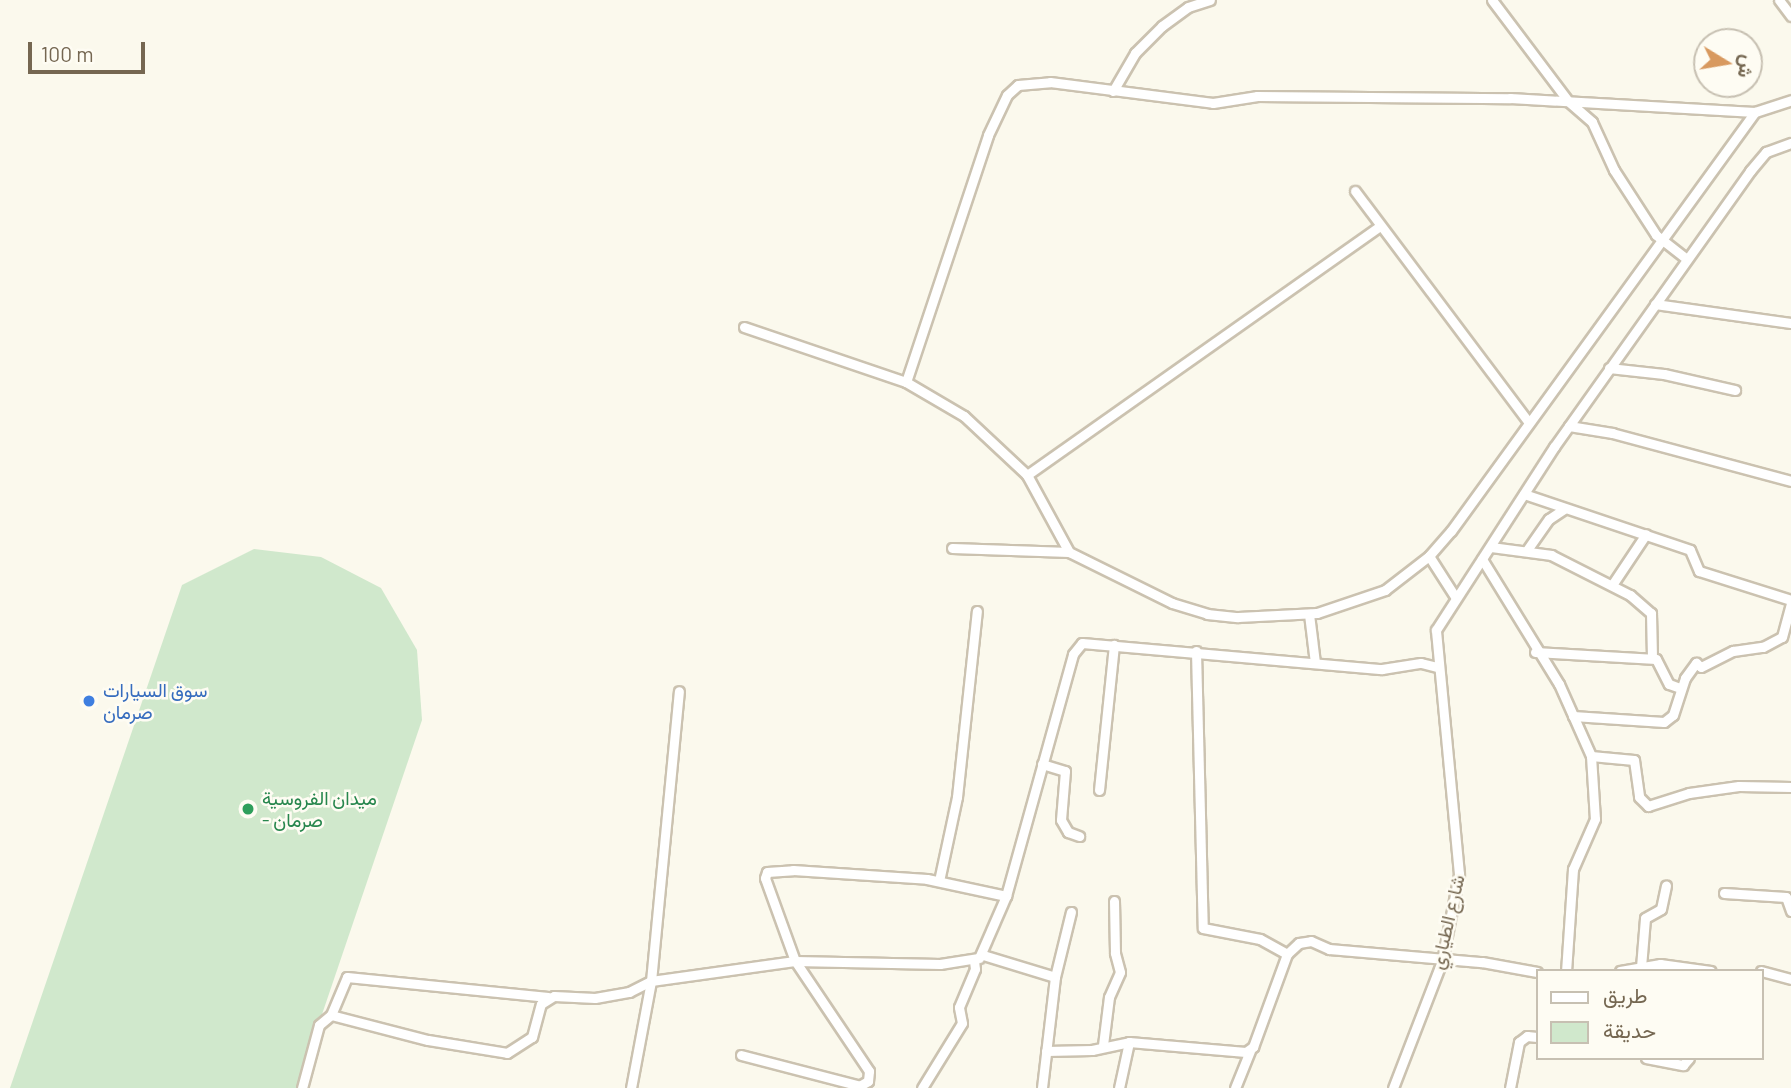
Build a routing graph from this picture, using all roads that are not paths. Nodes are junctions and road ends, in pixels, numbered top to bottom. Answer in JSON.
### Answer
{"nodes":[{"id":1,"x":1210,"y":0,"type":"edge"},
{"id":2,"x":1492,"y":0,"type":"edge"},
{"id":3,"x":1779,"y":0,"type":"edge"},
{"id":4,"x":1791,"y":16,"type":"edge"},
{"id":5,"x":1112,"y":91,"type":"junction"},
{"id":6,"x":1791,"y":100,"type":"edge"},
{"id":7,"x":1568,"y":101,"type":"junction"},
{"id":8,"x":1755,"y":112,"type":"junction"},
{"id":9,"x":1791,"y":144,"type":"edge"},
{"id":10,"x":1354,"y":191,"type":"dead end"},
{"id":11,"x":1380,"y":226,"type":"junction"},
{"id":12,"x":1661,"y":240,"type":"junction"},
{"id":13,"x":1686,"y":259,"type":"junction"},
{"id":14,"x":1655,"y":303,"type":"junction"},
{"id":15,"x":1791,"y":323,"type":"edge"},
{"id":16,"x":744,"y":327,"type":"dead end"},
{"id":17,"x":1609,"y":368,"type":"junction"},
{"id":18,"x":906,"y":382,"type":"junction"},
{"id":19,"x":1735,"y":390,"type":"dead end"},
{"id":20,"x":1528,"y":421,"type":"junction"},
{"id":21,"x":1569,"y":426,"type":"junction"},
{"id":22,"x":1027,"y":475,"type":"junction"},
{"id":23,"x":1791,"y":481,"type":"edge"},
{"id":24,"x":1524,"y":494,"type":"junction"},
{"id":25,"x":1564,"y":509,"type":"junction"},
{"id":26,"x":1646,"y":534,"type":"junction"},
{"id":27,"x":1491,"y":547,"type":"junction"},
{"id":28,"x":952,"y":548,"type":"dead end"},
{"id":29,"x":1527,"y":550,"type":"junction"},
{"id":30,"x":1069,"y":552,"type":"junction"},
{"id":31,"x":1429,"y":556,"type":"junction"},
{"id":32,"x":1482,"y":559,"type":"junction"},
{"id":33,"x":1612,"y":585,"type":"junction"},
{"id":34,"x":1456,"y":598,"type":"junction"},
{"id":35,"x":1791,"y":602,"type":"edge"},
{"id":36,"x":977,"y":611,"type":"dead end"},
{"id":37,"x":1309,"y":614,"type":"junction"},
{"id":38,"x":1114,"y":645,"type":"junction"},
{"id":39,"x":1196,"y":651,"type":"junction"},
{"id":40,"x":1535,"y":652,"type":"junction"},
{"id":41,"x":1652,"y":658,"type":"junction"},
{"id":42,"x":1315,"y":663,"type":"junction"},
{"id":43,"x":1437,"y":667,"type":"junction"},
{"id":44,"x":1680,"y":688,"type":"junction"},
{"id":45,"x":679,"y":691,"type":"dead end"},
{"id":46,"x":1573,"y":716,"type":"junction"},
{"id":47,"x":1591,"y":756,"type":"junction"},
{"id":48,"x":1042,"y":764,"type":"junction"},
{"id":49,"x":1791,"y":787,"type":"edge"},
{"id":50,"x":1099,"y":790,"type":"dead end"},
{"id":51,"x":1079,"y":836,"type":"dead end"},
{"id":52,"x":939,"y":881,"type":"junction"},
{"id":53,"x":1666,"y":886,"type":"dead end"},
{"id":54,"x":1724,"y":893,"type":"dead end"},
{"id":55,"x":1006,"y":896,"type":"junction"},
{"id":56,"x":1114,"y":901,"type":"dead end"},
{"id":57,"x":1791,"y":911,"type":"edge"},
{"id":58,"x":1071,"y":912,"type":"dead end"},
{"id":59,"x":1287,"y":954,"type":"junction"},
{"id":60,"x":978,"y":958,"type":"junction"},
{"id":61,"x":795,"y":961,"type":"junction"},
{"id":62,"x":1442,"y":961,"type":"junction"},
{"id":63,"x":1641,"y":967,"type":"junction"},
{"id":64,"x":1566,"y":969,"type":"edge"},
{"id":65,"x":1630,"y":969,"type":"edge"},
{"id":66,"x":1696,"y":969,"type":"edge"},
{"id":67,"x":1536,"y":972,"type":"edge"},
{"id":68,"x":1763,"y":972,"type":"edge"},
{"id":69,"x":1055,"y":977,"type":"junction"},
{"id":70,"x":1791,"y":979,"type":"edge"},
{"id":71,"x":651,"y":981,"type":"junction"},
{"id":72,"x":548,"y":997,"type":"junction"},
{"id":73,"x":331,"y":1015,"type":"junction"},
{"id":74,"x":1536,"y":1037,"type":"edge"},
{"id":75,"x":1129,"y":1042,"type":"junction"},
{"id":76,"x":1103,"y":1045,"type":"junction"},
{"id":77,"x":1046,"y":1051,"type":"junction"},
{"id":78,"x":1250,"y":1051,"type":"junction"},
{"id":79,"x":741,"y":1055,"type":"dead end"},
{"id":80,"x":1657,"y":1060,"type":"edge"},
{"id":81,"x":1687,"y":1060,"type":"edge"},
{"id":82,"x":859,"y":1087,"type":"edge"},
{"id":83,"x":302,"y":1088,"type":"edge"},
{"id":84,"x":631,"y":1088,"type":"edge"},
{"id":85,"x":922,"y":1088,"type":"edge"},
{"id":86,"x":1042,"y":1088,"type":"edge"},
{"id":87,"x":1119,"y":1088,"type":"edge"},
{"id":88,"x":1236,"y":1088,"type":"edge"},
{"id":89,"x":1393,"y":1088,"type":"edge"},
{"id":90,"x":1510,"y":1088,"type":"edge"}],
"edges":[{"from":1,"to":5,"type":"street"},
{"from":2,"to":7,"type":"street"},
{"from":3,"to":4,"type":"street"},
{"from":5,"to":7,"type":"street"},
{"from":5,"to":18,"type":"street"},
{"from":6,"to":8,"type":"street"},
{"from":7,"to":8,"type":"street"},
{"from":7,"to":12,"type":"street"},
{"from":8,"to":12,"type":"street"},
{"from":9,"to":13,"type":"street","name":"شارع الطياري"},
{"from":10,"to":11,"type":"street"},
{"from":11,"to":20,"type":"street"},
{"from":11,"to":22,"type":"street"},
{"from":12,"to":13,"type":"street"},
{"from":12,"to":20,"type":"street"},
{"from":13,"to":14,"type":"street","name":"شارع الطياري"},
{"from":14,"to":15,"type":"street"},
{"from":14,"to":17,"type":"street","name":"شارع الطياري"},
{"from":16,"to":18,"type":"street"},
{"from":17,"to":19,"type":"street"},
{"from":17,"to":21,"type":"street","name":"شارع الطياري"},
{"from":18,"to":22,"type":"street"},
{"from":20,"to":31,"type":"street"},
{"from":21,"to":23,"type":"street"},
{"from":21,"to":24,"type":"street","name":"شارع الطياري"},
{"from":22,"to":30,"type":"street"},
{"from":24,"to":25,"type":"street"},
{"from":24,"to":27,"type":"street","name":"شارع الطياري"},
{"from":25,"to":26,"type":"street"},
{"from":25,"to":29,"type":"street"},
{"from":26,"to":33,"type":"street"},
{"from":26,"to":35,"type":"street"},
{"from":27,"to":29,"type":"street"},
{"from":27,"to":32,"type":"street","name":"شارع الطياري"},
{"from":28,"to":30,"type":"street"},
{"from":29,"to":33,"type":"street"},
{"from":30,"to":37,"type":"street"},
{"from":31,"to":34,"type":"street"},
{"from":31,"to":37,"type":"street"},
{"from":32,"to":34,"type":"street","name":"شارع الطياري"},
{"from":32,"to":40,"type":"street"},
{"from":33,"to":41,"type":"street"},
{"from":34,"to":43,"type":"street","name":"شارع الطياري"},
{"from":35,"to":44,"type":"street"},
{"from":36,"to":52,"type":"street"},
{"from":37,"to":42,"type":"street"},
{"from":38,"to":39,"type":"street"},
{"from":38,"to":48,"type":"street"},
{"from":38,"to":50,"type":"street"},
{"from":39,"to":42,"type":"street"},
{"from":39,"to":59,"type":"street"},
{"from":40,"to":41,"type":"street"},
{"from":40,"to":46,"type":"street"},
{"from":41,"to":44,"type":"street"},
{"from":42,"to":43,"type":"street"},
{"from":43,"to":62,"type":"street","name":"شارع الطياري"},
{"from":44,"to":46,"type":"street"},
{"from":45,"to":71,"type":"street"},
{"from":46,"to":47,"type":"street"},
{"from":47,"to":49,"type":"street"},
{"from":47,"to":64,"type":"street"},
{"from":48,"to":51,"type":"street"},
{"from":48,"to":55,"type":"street"},
{"from":52,"to":55,"type":"street"},
{"from":52,"to":61,"type":"street"},
{"from":53,"to":63,"type":"street"},
{"from":54,"to":57,"type":"street"},
{"from":55,"to":60,"type":"street"},
{"from":56,"to":76,"type":"street"},
{"from":58,"to":69,"type":"street"},
{"from":59,"to":62,"type":"street"},
{"from":59,"to":78,"type":"street"},
{"from":60,"to":61,"type":"street"},
{"from":60,"to":69,"type":"street"},
{"from":60,"to":85,"type":"street"},
{"from":61,"to":71,"type":"street"},
{"from":61,"to":82,"type":"street"},
{"from":62,"to":67,"type":"street"},
{"from":62,"to":89,"type":"street","name":"شارع الطياري"},
{"from":63,"to":65,"type":"street"},
{"from":63,"to":66,"type":"street"},
{"from":68,"to":70,"type":"street"},
{"from":69,"to":77,"type":"street"},
{"from":71,"to":72,"type":"street"},
{"from":71,"to":84,"type":"street"},
{"from":72,"to":73,"type":"street"},
{"from":72,"to":73,"type":"street"},
{"from":73,"to":83,"type":"street"},
{"from":74,"to":90,"type":"street"},
{"from":75,"to":76,"type":"street"},
{"from":75,"to":78,"type":"street"},
{"from":75,"to":87,"type":"street"},
{"from":76,"to":77,"type":"street"},
{"from":77,"to":86,"type":"street"},
{"from":78,"to":88,"type":"street"},
{"from":79,"to":82,"type":"street"},
{"from":80,"to":81,"type":"street"}]}
